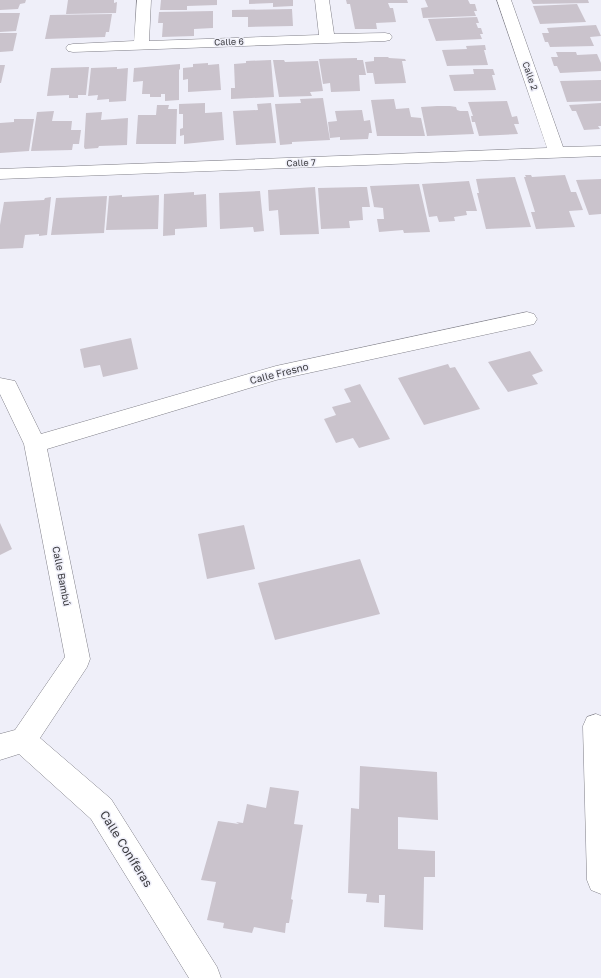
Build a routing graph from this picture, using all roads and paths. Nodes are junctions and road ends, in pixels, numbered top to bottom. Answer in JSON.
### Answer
{"nodes":[{"id":1,"x":144,"y":0,"type":"edge"},
{"id":2,"x":322,"y":0,"type":"edge"},
{"id":3,"x":504,"y":0,"type":"edge"},
{"id":4,"x":385,"y":37,"type":"dead end"},
{"id":5,"x":327,"y":39,"type":"junction"},
{"id":6,"x":141,"y":45,"type":"junction"},
{"id":7,"x":73,"y":48,"type":"dead end"},
{"id":8,"x":601,"y":151,"type":"edge"},
{"id":9,"x":557,"y":153,"type":"junction"},
{"id":10,"x":0,"y":174,"type":"edge"},
{"id":11,"x":527,"y":319,"type":"dead end"},
{"id":12,"x":0,"y":386,"type":"edge"},
{"id":13,"x":35,"y":444,"type":"junction"},
{"id":14,"x":596,"y":726,"type":"dead end"},
{"id":15,"x":11,"y":744,"type":"edge"},
{"id":16,"x":601,"y":880,"type":"edge"},
{"id":17,"x":206,"y":978,"type":"edge"}],
"edges":[{"from":1,"to":6,"type":"street"},
{"from":2,"to":5,"type":"street"},
{"from":3,"to":9,"type":"street","name":"Calle 2"},
{"from":4,"to":5,"type":"street","name":"Calle 6"},
{"from":5,"to":6,"type":"street","name":"Calle 6"},
{"from":6,"to":7,"type":"street","name":"Calle 6"},
{"from":8,"to":9,"type":"street","name":"Calle 7"},
{"from":9,"to":10,"type":"street","name":"Calle 7"},
{"from":11,"to":13,"type":"street","name":"Calle Fresno"},
{"from":12,"to":13,"type":"street","name":"Calle Bambú"},
{"from":13,"to":15,"type":"street","name":"Calle Bambú"},
{"from":14,"to":16,"type":"street"},
{"from":15,"to":17,"type":"street","name":"Calle Coníferas"}]}
